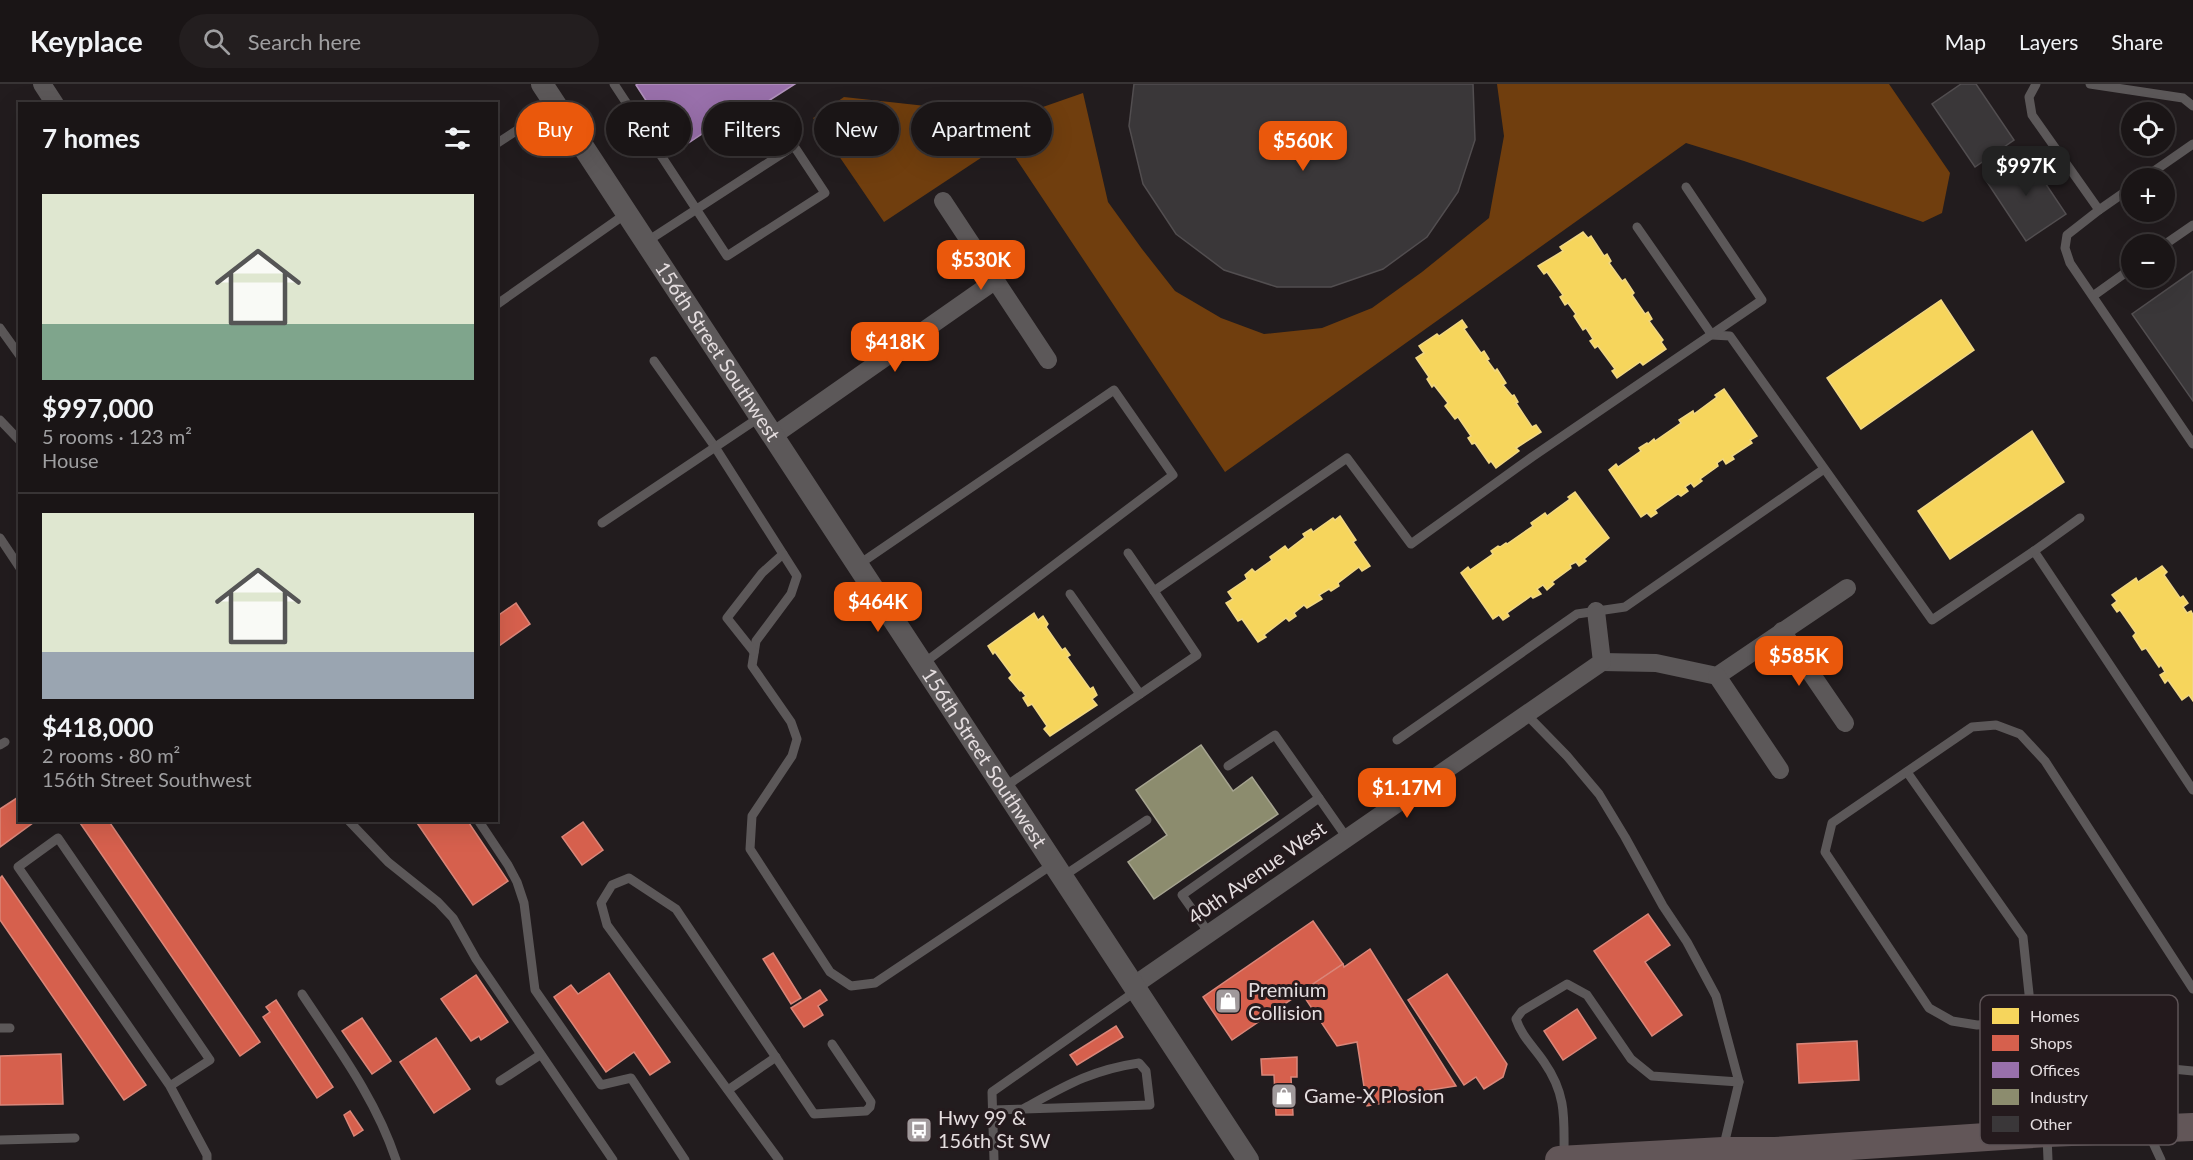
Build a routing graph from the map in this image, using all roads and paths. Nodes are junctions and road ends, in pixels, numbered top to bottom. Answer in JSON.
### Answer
{"nodes":[{"id":1,"x":42,"y":84,"type":"edge"},
{"id":2,"x":542,"y":84,"type":"edge"},
{"id":3,"x":614,"y":84,"type":"edge"},
{"id":4,"x":2036,"y":84,"type":"edge"},
{"id":5,"x":2090,"y":84,"type":"edge"},
{"id":6,"x":54,"y":102,"type":"edge"},
{"id":7,"x":554,"y":102,"type":"edge"},
{"id":8,"x":2193,"y":106,"type":"edge"},
{"id":9,"x":516,"y":131,"type":"edge"},
{"id":10,"x":498,"y":143,"type":"edge"},
{"id":11,"x":2193,"y":144,"type":"edge"},
{"id":12,"x":590,"y":156,"type":"edge"},
{"id":13,"x":2158,"y":168,"type":"edge"},
{"id":14,"x":1686,"y":187,"type":"dead end"},
{"id":15,"x":2121,"y":195,"type":"edge"},
{"id":16,"x":943,"y":201,"type":"dead end"},
{"id":17,"x":695,"y":210,"type":"junction"},
{"id":18,"x":2099,"y":210,"type":"junction"},
{"id":19,"x":627,"y":213,"type":"junction"},
{"id":20,"x":2193,"y":225,"type":"edge"},
{"id":21,"x":1637,"y":227,"type":"dead end"},
{"id":22,"x":2175,"y":237,"type":"edge"},
{"id":23,"x":646,"y":242,"type":"junction"},
{"id":24,"x":2121,"y":276,"type":"edge"},
{"id":25,"x":996,"y":280,"type":"junction"},
{"id":26,"x":2093,"y":296,"type":"junction"},
{"id":27,"x":498,"y":304,"type":"edge"},
{"id":28,"x":0,"y":328,"type":"edge"},
{"id":29,"x":1712,"y":335,"type":"junction"},
{"id":30,"x":18,"y":353,"type":"edge"},
{"id":31,"x":1048,"y":360,"type":"dead end"},
{"id":32,"x":654,"y":361,"type":"dead end"},
{"id":33,"x":760,"y":417,"type":"junction"},
{"id":34,"x":0,"y":420,"type":"edge"},
{"id":35,"x":773,"y":436,"type":"junction"},
{"id":36,"x":18,"y":439,"type":"edge"},
{"id":37,"x":2193,"y":444,"type":"edge"},
{"id":38,"x":715,"y":447,"type":"junction"},
{"id":39,"x":1824,"y":469,"type":"junction"},
{"id":40,"x":2080,"y":518,"type":"dead end"},
{"id":41,"x":602,"y":523,"type":"dead end"},
{"id":42,"x":0,"y":538,"type":"edge"},
{"id":43,"x":2034,"y":551,"type":"junction"},
{"id":44,"x":1128,"y":553,"type":"dead end"},
{"id":45,"x":783,"y":555,"type":"junction"},
{"id":46,"x":18,"y":565,"type":"edge"},
{"id":47,"x":858,"y":565,"type":"junction"},
{"id":48,"x":1847,"y":588,"type":"dead end"},
{"id":49,"x":1154,"y":591,"type":"junction"},
{"id":50,"x":1070,"y":594,"type":"dead end"},
{"id":51,"x":1596,"y":611,"type":"junction"},
{"id":52,"x":1782,"y":631,"type":"junction"},
{"id":53,"x":754,"y":652,"type":"junction"},
{"id":54,"x":1602,"y":662,"type":"junction"},
{"id":55,"x":922,"y":664,"type":"junction"},
{"id":56,"x":1717,"y":676,"type":"junction"},
{"id":57,"x":1140,"y":694,"type":"junction"},
{"id":58,"x":1526,"y":714,"type":"junction"},
{"id":59,"x":1845,"y":723,"type":"dead end"},
{"id":60,"x":1397,"y":740,"type":"dead end"},
{"id":61,"x":1228,"y":766,"type":"dead end"},
{"id":62,"x":1780,"y":770,"type":"dead end"},
{"id":63,"x":1907,"y":772,"type":"junction"},
{"id":64,"x":1003,"y":788,"type":"junction"},
{"id":65,"x":2193,"y":790,"type":"edge"},
{"id":66,"x":1319,"y":798,"type":"junction"},
{"id":67,"x":1146,"y":820,"type":"dead end"},
{"id":68,"x":350,"y":822,"type":"edge"},
{"id":69,"x":479,"y":822,"type":"edge"},
{"id":70,"x":1347,"y":838,"type":"junction"},
{"id":71,"x":1058,"y":870,"type":"junction"},
{"id":72,"x":1209,"y":933,"type":"junction"},
{"id":73,"x":1135,"y":988,"type":"junction"},
{"id":74,"x":2193,"y":988,"type":"edge"},
{"id":75,"x":302,"y":994,"type":"dead end"},
{"id":76,"x":2029,"y":995,"type":"edge"},
{"id":77,"x":1980,"y":1025,"type":"edge"},
{"id":78,"x":832,"y":1044,"type":"dead end"},
{"id":79,"x":540,"y":1054,"type":"junction"},
{"id":80,"x":776,"y":1057,"type":"junction"},
{"id":81,"x":2178,"y":1070,"type":"edge"},
{"id":82,"x":2193,"y":1071,"type":"edge"},
{"id":83,"x":500,"y":1081,"type":"dead end"},
{"id":84,"x":1739,"y":1082,"type":"junction"},
{"id":85,"x":170,"y":1086,"type":"junction"},
{"id":86,"x":728,"y":1090,"type":"junction"},
{"id":87,"x":1023,"y":1109,"type":"junction"},
{"id":88,"x":993,"y":1110,"type":"junction"},
{"id":89,"x":2193,"y":1127,"type":"edge"},
{"id":90,"x":2178,"y":1128,"type":"edge"},
{"id":91,"x":75,"y":1138,"type":"dead end"},
{"id":92,"x":0,"y":1140,"type":"edge"},
{"id":93,"x":2155,"y":1145,"type":"edge"},
{"id":94,"x":2048,"y":1147,"type":"edge"},
{"id":95,"x":1723,"y":1151,"type":"junction"},
{"id":96,"x":1818,"y":1154,"type":"edge"},
{"id":97,"x":1775,"y":1155,"type":"edge"},
{"id":98,"x":207,"y":1160,"type":"edge"},
{"id":99,"x":396,"y":1160,"type":"edge"},
{"id":100,"x":613,"y":1160,"type":"edge"},
{"id":101,"x":686,"y":1160,"type":"edge"},
{"id":102,"x":779,"y":1160,"type":"edge"},
{"id":103,"x":994,"y":1160,"type":"edge"},
{"id":104,"x":1248,"y":1160,"type":"edge"},
{"id":105,"x":1559,"y":1160,"type":"edge"},
{"id":106,"x":1564,"y":1160,"type":"edge"},
{"id":107,"x":2162,"y":1160,"type":"edge"}],
"edges":[{"from":1,"to":6,"type":"street"},
{"from":2,"to":7,"type":"street","name":"156th Street Southwest"},
{"from":3,"to":17,"type":"lane"},
{"from":4,"to":18,"type":"lane"},
{"from":5,"to":8,"type":"lane"},
{"from":9,"to":10,"type":"lane"},
{"from":11,"to":13,"type":"lane"},
{"from":12,"to":19,"type":"street","name":"156th Street Southwest"},
{"from":14,"to":29,"type":"lane"},
{"from":15,"to":18,"type":"lane"},
{"from":16,"to":25,"type":"street"},
{"from":17,"to":17,"type":"lane"},
{"from":17,"to":23,"type":"lane"},
{"from":18,"to":26,"type":"lane"},
{"from":19,"to":23,"type":"street","name":"156th Street Southwest"},
{"from":19,"to":27,"type":"lane"},
{"from":20,"to":22,"type":"lane"},
{"from":21,"to":29,"type":"lane"},
{"from":23,"to":33,"type":"street","name":"156th Street Southwest"},
{"from":24,"to":26,"type":"lane"},
{"from":25,"to":31,"type":"street"},
{"from":25,"to":35,"type":"street"},
{"from":26,"to":37,"type":"lane"},
{"from":28,"to":30,"type":"lane"},
{"from":29,"to":39,"type":"lane"},
{"from":29,"to":49,"type":"lane"},
{"from":32,"to":38,"type":"lane"},
{"from":33,"to":35,"type":"street","name":"156th Street Southwest"},
{"from":33,"to":38,"type":"lane"},
{"from":34,"to":36,"type":"lane"},
{"from":35,"to":47,"type":"street","name":"156th Street Southwest"},
{"from":38,"to":41,"type":"lane"},
{"from":38,"to":45,"type":"lane"},
{"from":39,"to":43,"type":"lane"},
{"from":39,"to":51,"type":"lane"},
{"from":40,"to":43,"type":"lane"},
{"from":42,"to":46,"type":"lane"},
{"from":43,"to":65,"type":"lane"},
{"from":44,"to":49,"type":"lane"},
{"from":45,"to":53,"type":"lane"},
{"from":45,"to":53,"type":"lane"},
{"from":47,"to":55,"type":"street","name":"156th Street Southwest"},
{"from":47,"to":55,"type":"lane"},
{"from":48,"to":52,"type":"street"},
{"from":49,"to":57,"type":"lane"},
{"from":50,"to":57,"type":"lane"},
{"from":51,"to":54,"type":"street"},
{"from":51,"to":60,"type":"lane"},
{"from":52,"to":56,"type":"street"},
{"from":52,"to":59,"type":"street"},
{"from":53,"to":71,"type":"lane"},
{"from":54,"to":56,"type":"street"},
{"from":54,"to":58,"type":"street","name":"40th Avenue West"},
{"from":55,"to":64,"type":"street","name":"156th Street Southwest"},
{"from":56,"to":62,"type":"street"},
{"from":57,"to":64,"type":"lane"},
{"from":58,"to":70,"type":"street","name":"40th Avenue West"},
{"from":58,"to":84,"type":"lane"},
{"from":61,"to":66,"type":"lane"},
{"from":63,"to":74,"type":"lane"},
{"from":63,"to":76,"type":"lane"},
{"from":63,"to":77,"type":"lane"},
{"from":64,"to":71,"type":"street","name":"156th Street Southwest"},
{"from":66,"to":70,"type":"lane"},
{"from":66,"to":72,"type":"lane"},
{"from":67,"to":71,"type":"lane"},
{"from":68,"to":79,"type":"lane"},
{"from":69,"to":101,"type":"lane"},
{"from":70,"to":72,"type":"street","name":"40th Avenue West"},
{"from":71,"to":73,"type":"street","name":"156th Street Southwest"},
{"from":72,"to":73,"type":"street","name":"40th Avenue West"},
{"from":73,"to":88,"type":"lane"},
{"from":73,"to":104,"type":"street","name":"156th Street Southwest"},
{"from":75,"to":99,"type":"lane"},
{"from":78,"to":80,"type":"lane"},
{"from":79,"to":83,"type":"lane"},
{"from":79,"to":100,"type":"lane"},
{"from":80,"to":86,"type":"lane"},
{"from":80,"to":86,"type":"lane"},
{"from":81,"to":82,"type":"lane"},
{"from":84,"to":95,"type":"lane"},
{"from":84,"to":106,"type":"lane"},
{"from":85,"to":85,"type":"lane"},
{"from":85,"to":98,"type":"lane"},
{"from":86,"to":102,"type":"lane"},
{"from":87,"to":87,"type":"lane"},
{"from":87,"to":88,"type":"lane"},
{"from":88,"to":103,"type":"lane"},
{"from":89,"to":90,"type":"highway"},
{"from":91,"to":92,"type":"lane"},
{"from":93,"to":107,"type":"lane"},
{"from":94,"to":96,"type":"highway"},
{"from":95,"to":97,"type":"highway"},
{"from":95,"to":106,"type":"highway"},
{"from":96,"to":97,"type":"highway"},
{"from":105,"to":106,"type":"highway"}]}
